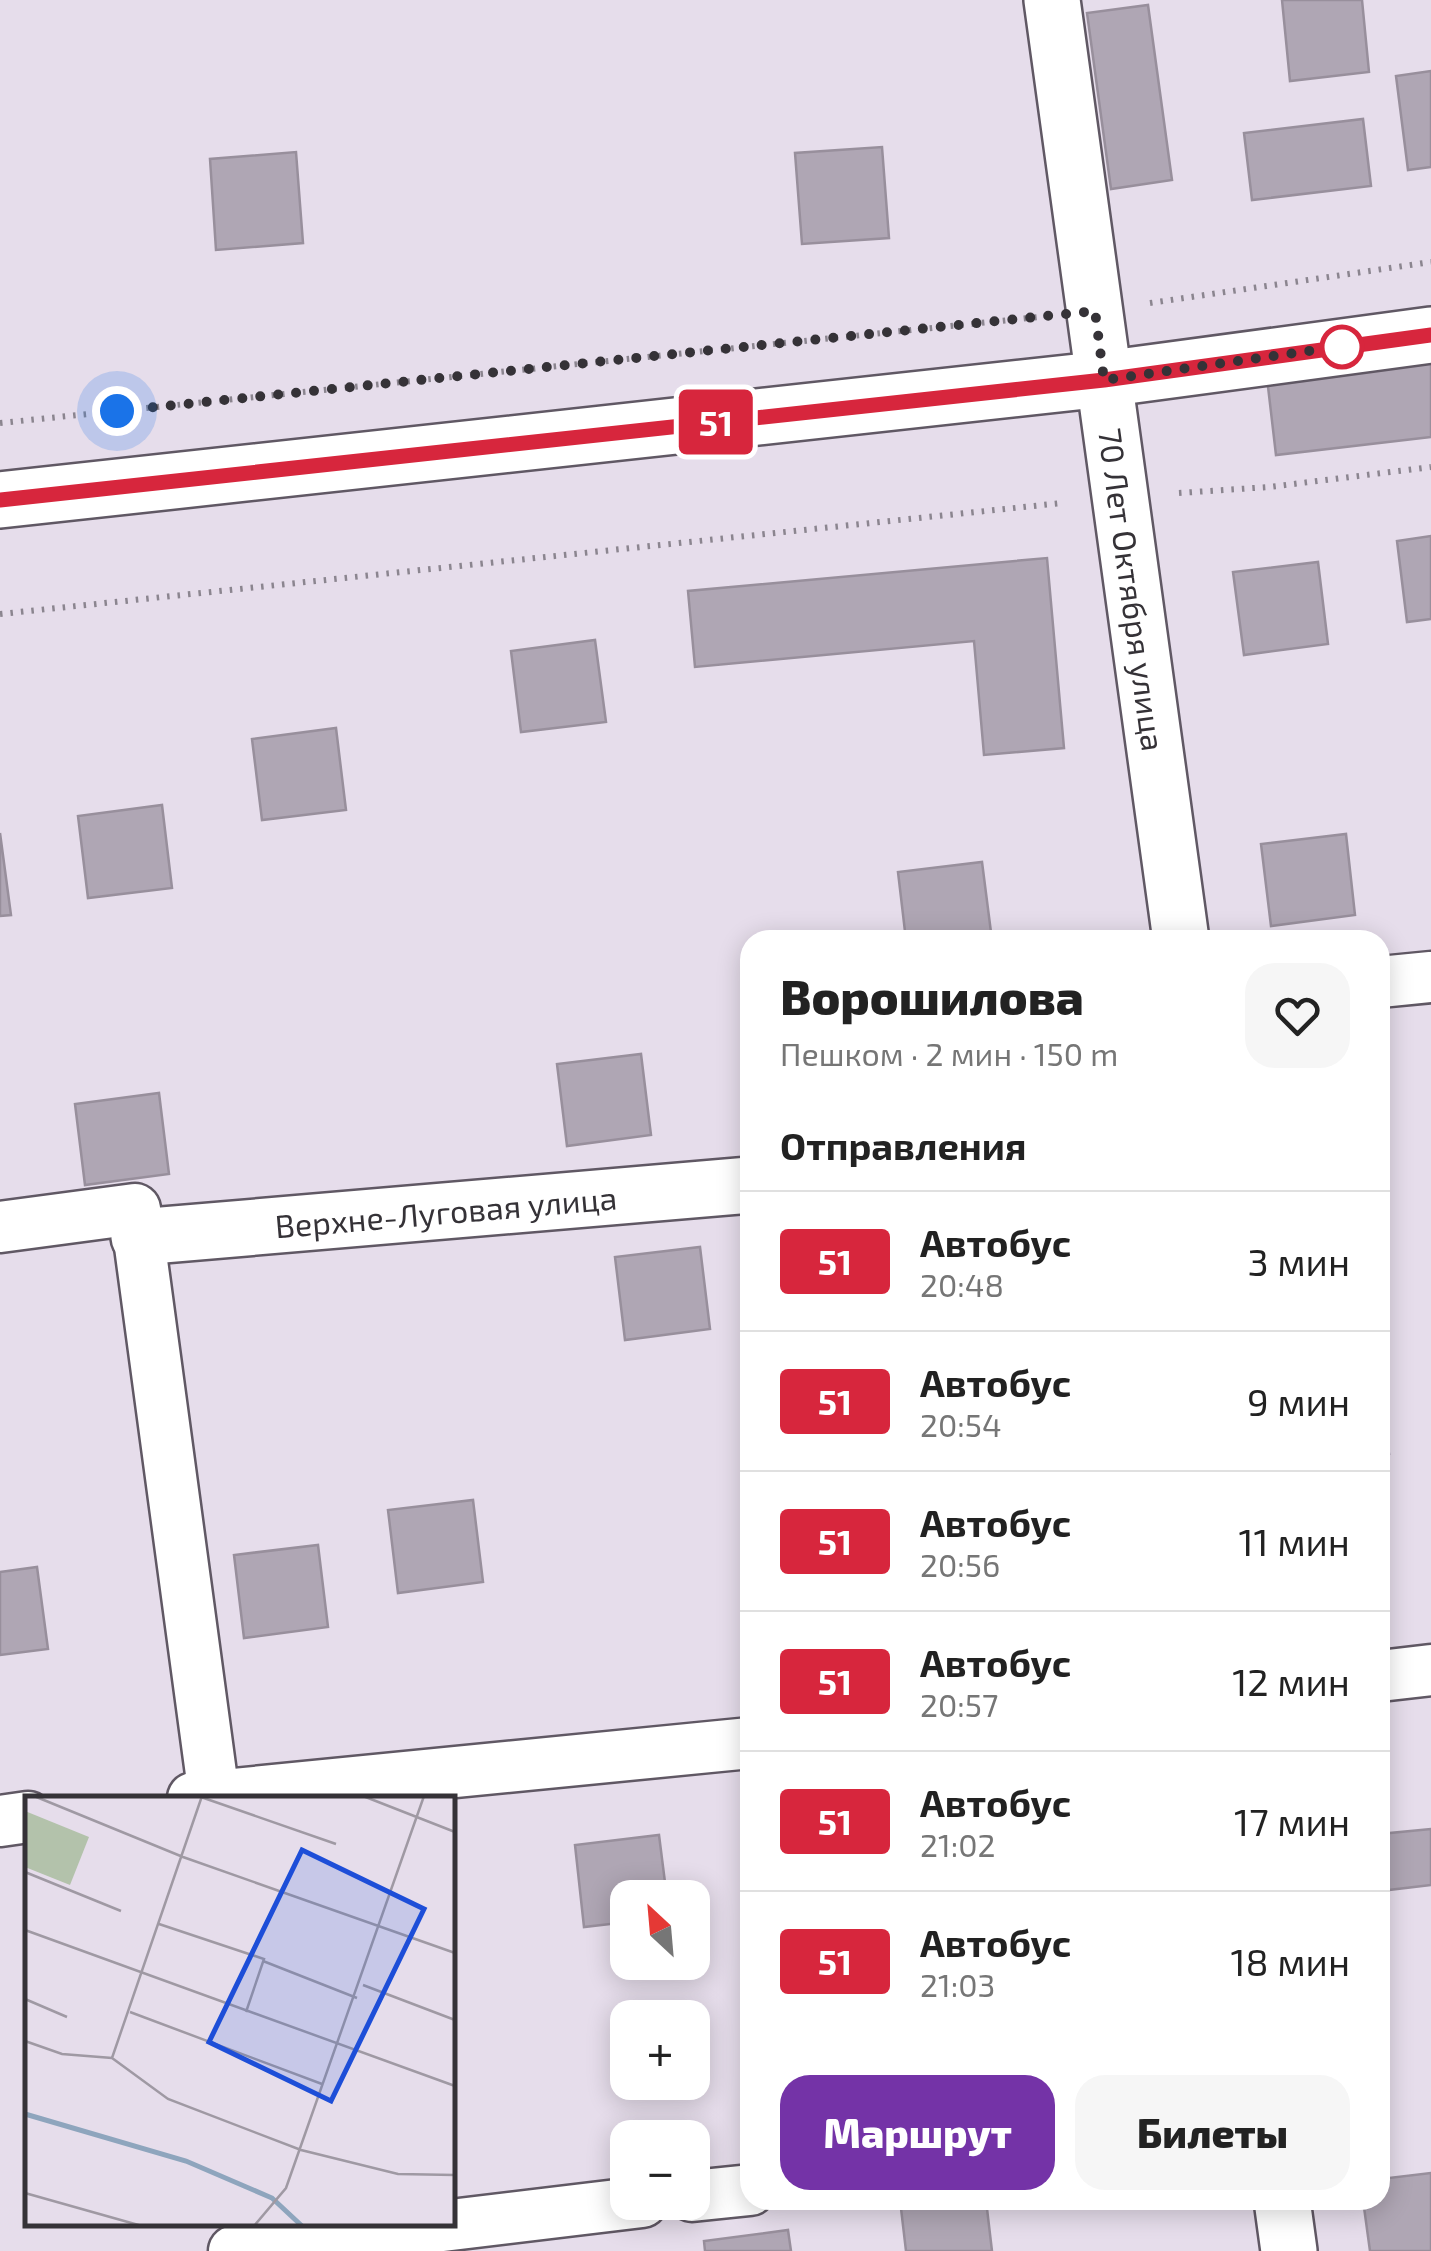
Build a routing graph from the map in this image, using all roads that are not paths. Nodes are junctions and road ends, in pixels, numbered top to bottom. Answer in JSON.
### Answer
{"nodes":[{"id":1,"x":1052,"y":0,"type":"edge"},
{"id":2,"x":1431,"y":335,"type":"edge"},
{"id":3,"x":1104,"y":380,"type":"junction"},
{"id":4,"x":0,"y":500,"type":"edge"},
{"id":5,"x":1180,"y":930,"type":"edge"},
{"id":6,"x":1431,"y":977,"type":"edge"},
{"id":7,"x":1390,"y":981,"type":"edge"},
{"id":8,"x":740,"y":1185,"type":"edge"},
{"id":9,"x":137,"y":1223,"type":"junction"},
{"id":10,"x":0,"y":1227,"type":"edge"},
{"id":11,"x":1431,"y":1670,"type":"edge"},
{"id":12,"x":1390,"y":1675,"type":"edge"},
{"id":13,"x":740,"y":1743,"type":"edge"},
{"id":14,"x":204,"y":1796,"type":"edge"},
{"id":15,"x":214,"y":1796,"type":"edge"},
{"id":16,"x":25,"y":1818,"type":"edge"},
{"id":17,"x":0,"y":1820,"type":"edge"},
{"id":18,"x":740,"y":2191,"type":"edge"},
{"id":19,"x":710,"y":2194,"type":"edge"},
{"id":20,"x":610,"y":2206,"type":"edge"},
{"id":21,"x":1284,"y":2210,"type":"edge"},
{"id":22,"x":455,"y":2224,"type":"edge"},
{"id":23,"x":442,"y":2226,"type":"edge"},
{"id":24,"x":234,"y":2251,"type":"edge"},
{"id":25,"x":1290,"y":2251,"type":"edge"}],
"edges":[{"from":1,"to":3,"type":"street","name":"70 Лет Октября улица"},
{"from":2,"to":3,"type":"street"},
{"from":3,"to":4,"type":"street"},
{"from":3,"to":5,"type":"street","name":"70 Лет Октября улица"},
{"from":6,"to":7,"type":"street"},
{"from":8,"to":9,"type":"street","name":"Верхне-Луговая улица"},
{"from":9,"to":10,"type":"street","name":"Верхне-Луговая улица"},
{"from":9,"to":14,"type":"street"},
{"from":11,"to":12,"type":"street"},
{"from":13,"to":15,"type":"street"},
{"from":16,"to":17,"type":"street"},
{"from":18,"to":19,"type":"street"},
{"from":20,"to":22,"type":"street"},
{"from":21,"to":25,"type":"street"},
{"from":23,"to":24,"type":"street"}]}
